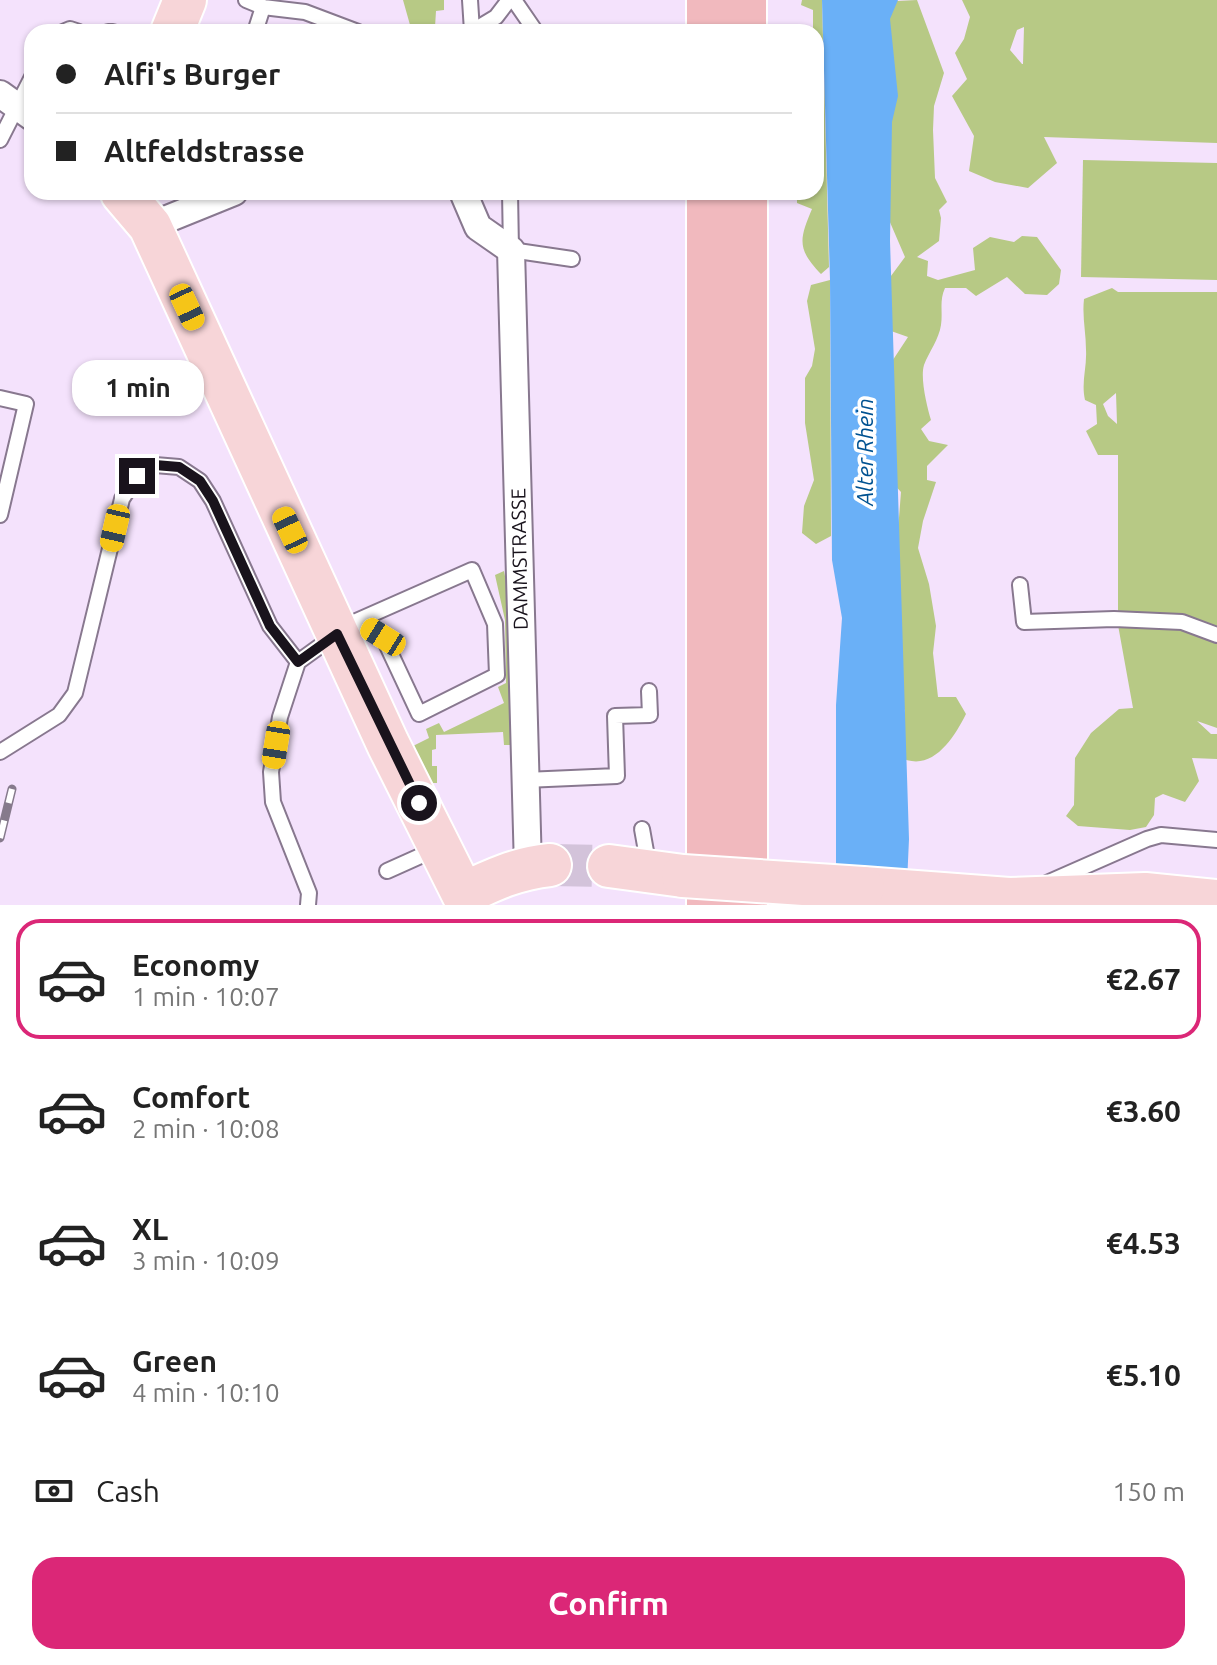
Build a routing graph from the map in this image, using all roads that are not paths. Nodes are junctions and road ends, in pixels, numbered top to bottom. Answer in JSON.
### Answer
{"nodes":[{"id":1,"x":185,"y":0,"type":"edge"},
{"id":2,"x":246,"y":0,"type":"edge"},
{"id":3,"x":470,"y":0,"type":"edge"},
{"id":4,"x":511,"y":0,"type":"edge"},
{"id":5,"x":709,"y":0,"type":"edge"},
{"id":6,"x":744,"y":0,"type":"edge"},
{"id":7,"x":263,"y":7,"type":"junction"},
{"id":8,"x":175,"y":24,"type":"edge"},
{"id":9,"x":258,"y":24,"type":"edge"},
{"id":10,"x":337,"y":24,"type":"edge"},
{"id":11,"x":472,"y":24,"type":"edge"},
{"id":12,"x":485,"y":24,"type":"edge"},
{"id":13,"x":530,"y":24,"type":"edge"},
{"id":14,"x":709,"y":24,"type":"edge"},
{"id":15,"x":744,"y":24,"type":"edge"},
{"id":16,"x":16,"y":106,"type":"edge"},
{"id":17,"x":0,"y":140,"type":"edge"},
{"id":18,"x":169,"y":200,"type":"edge"},
{"id":19,"x":466,"y":200,"type":"edge"},
{"id":20,"x":510,"y":200,"type":"edge"},
{"id":21,"x":709,"y":200,"type":"edge"},
{"id":22,"x":745,"y":200,"type":"edge"},
{"id":23,"x":144,"y":203,"type":"edge"},
{"id":24,"x":511,"y":250,"type":"junction"},
{"id":25,"x":572,"y":259,"type":"dead end"},
{"id":26,"x":0,"y":398,"type":"edge"},
{"id":27,"x":0,"y":515,"type":"edge"},
{"id":28,"x":1020,"y":585,"type":"dead end"},
{"id":29,"x":347,"y":627,"type":"junction"},
{"id":30,"x":1217,"y":635,"type":"edge"},
{"id":31,"x":298,"y":662,"type":"junction"},
{"id":32,"x":649,"y":691,"type":"dead end"},
{"id":33,"x":0,"y":752,"type":"edge"},
{"id":34,"x":518,"y":763,"type":"junction"},
{"id":35,"x":642,"y":829,"type":"dead end"},
{"id":36,"x":1217,"y":840,"type":"edge"},
{"id":37,"x":440,"y":847,"type":"junction"},
{"id":38,"x":539,"y":866,"type":"joint"},
{"id":39,"x":609,"y":866,"type":"tunnel mouth"},
{"id":40,"x":387,"y":871,"type":"dead end"},
{"id":41,"x":681,"y":885,"type":"edge"},
{"id":42,"x":1014,"y":901,"type":"edge"},
{"id":43,"x":1217,"y":901,"type":"edge"},
{"id":44,"x":308,"y":905,"type":"edge"},
{"id":45,"x":745,"y":905,"type":"edge"}],
"edges":[{"from":1,"to":8,"type":"main road"},
{"from":2,"to":7,"type":"lane"},
{"from":3,"to":11,"type":"lane"},
{"from":4,"to":12,"type":"lane"},
{"from":4,"to":13,"type":"lane"},
{"from":5,"to":14,"type":"highway"},
{"from":6,"to":15,"type":"highway"},
{"from":7,"to":9,"type":"lane"},
{"from":7,"to":10,"type":"lane"},
{"from":16,"to":17,"type":"lane"},
{"from":18,"to":23,"type":"street"},
{"from":19,"to":24,"type":"street"},
{"from":20,"to":24,"type":"lane"},
{"from":21,"to":41,"type":"highway"},
{"from":22,"to":45,"type":"highway"},
{"from":23,"to":29,"type":"main road"},
{"from":24,"to":25,"type":"lane"},
{"from":24,"to":34,"type":"street","name":"DAMMSTRASSE"},
{"from":26,"to":27,"type":"lane"},
{"from":28,"to":30,"type":"lane"},
{"from":29,"to":29,"type":"lane"},
{"from":29,"to":31,"type":"lane"},
{"from":29,"to":37,"type":"main road"},
{"from":31,"to":33,"type":"lane"},
{"from":31,"to":44,"type":"lane"},
{"from":32,"to":34,"type":"lane"},
{"from":34,"to":38,"type":"street","name":"DAMMSTRASSE"},
{"from":35,"to":41,"type":"lane"},
{"from":36,"to":42,"type":"lane"},
{"from":37,"to":38,"type":"main road"},
{"from":37,"to":40,"type":"lane"},
{"from":39,"to":41,"type":"main road"},
{"from":41,"to":42,"type":"main road","bridge":true},
{"from":42,"to":43,"type":"main road"}]}
